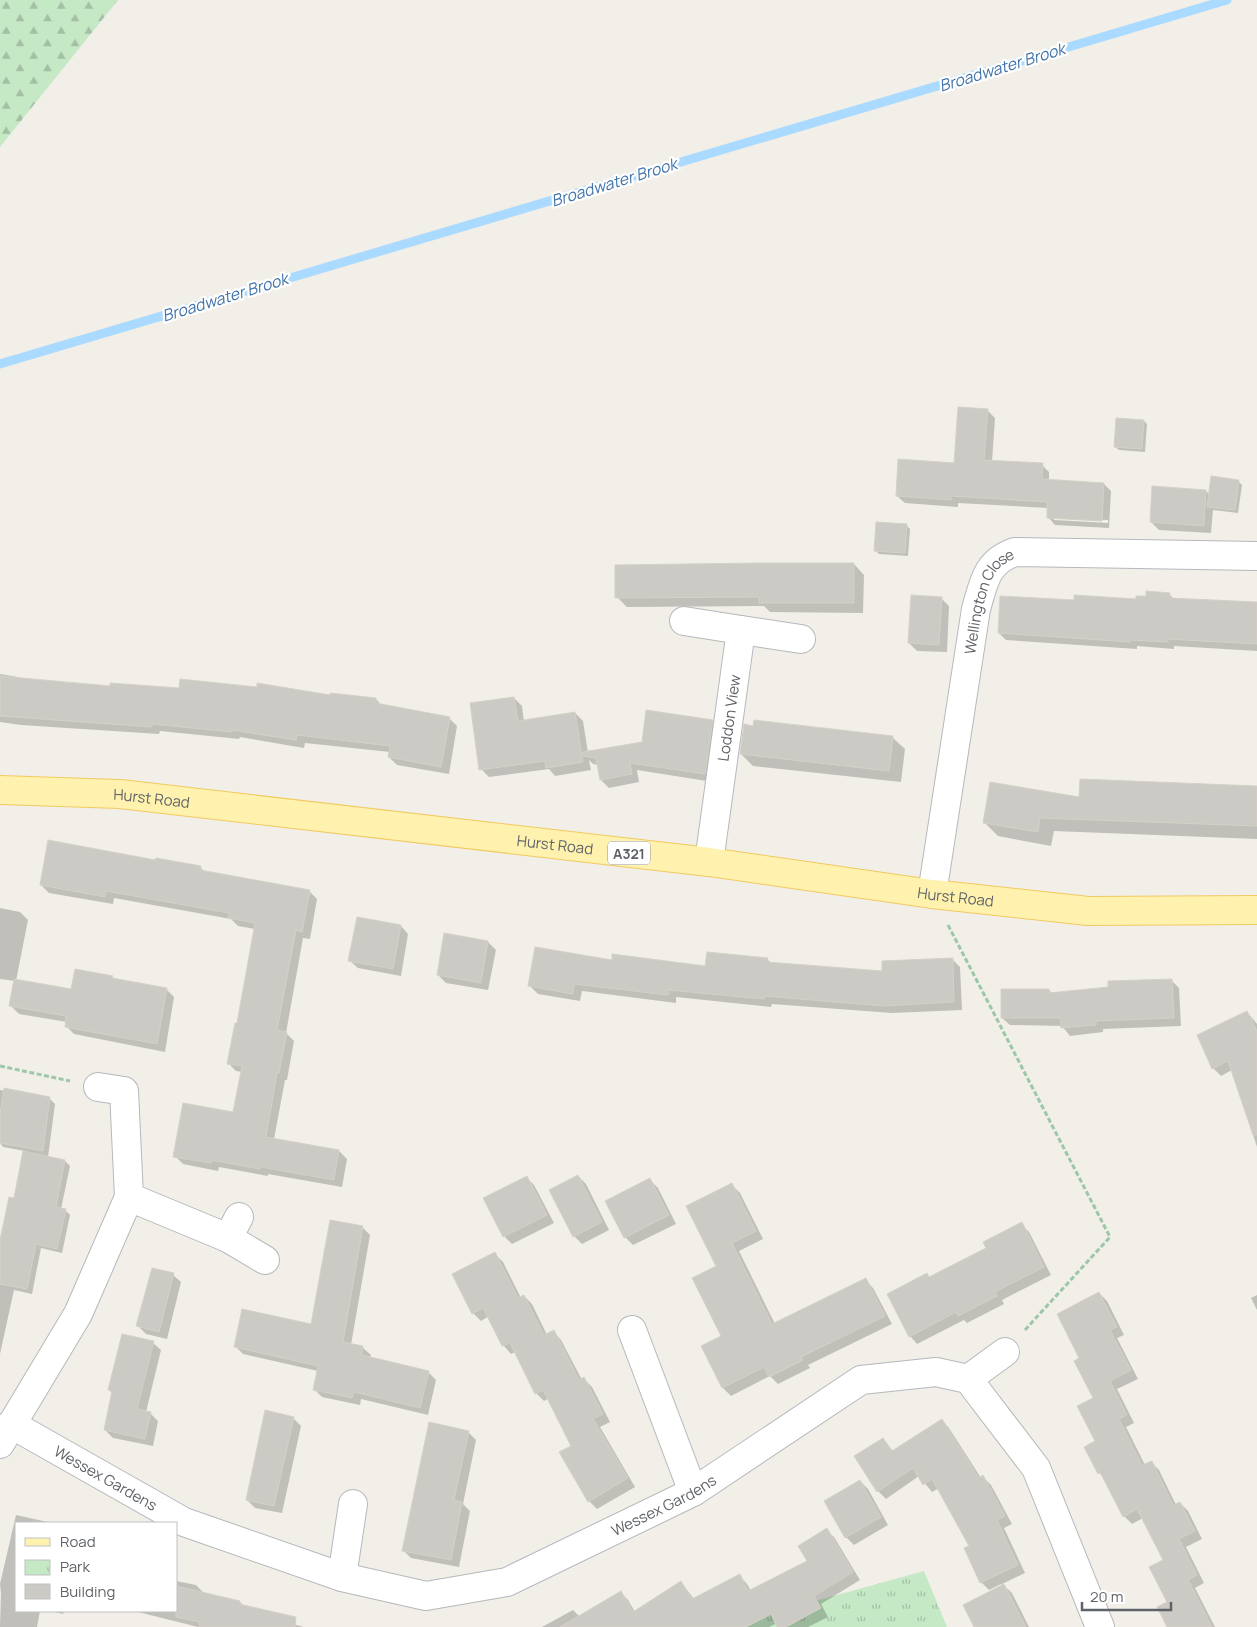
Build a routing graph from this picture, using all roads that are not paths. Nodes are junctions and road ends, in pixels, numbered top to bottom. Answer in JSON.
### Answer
{"nodes":[{"id":1,"x":1257,"y":556,"type":"edge"},
{"id":2,"x":684,"y":621,"type":"dead end"},
{"id":3,"x":741,"y":630,"type":"junction"},
{"id":4,"x":801,"y":639,"type":"dead end"},
{"id":5,"x":0,"y":790,"type":"edge"},
{"id":6,"x":709,"y":862,"type":"junction"},
{"id":7,"x":932,"y":894,"type":"junction"},
{"id":8,"x":1257,"y":910,"type":"edge"},
{"id":9,"x":98,"y":1087,"type":"road end"},
{"id":10,"x":129,"y":1197,"type":"junction"},
{"id":11,"x":265,"y":1260,"type":"dead end"},
{"id":12,"x":632,"y":1330,"type":"dead end"},
{"id":13,"x":1005,"y":1352,"type":"road end"},
{"id":14,"x":968,"y":1379,"type":"junction"},
{"id":15,"x":6,"y":1434,"type":"edge"},
{"id":16,"x":693,"y":1492,"type":"junction"},
{"id":17,"x":353,"y":1504,"type":"dead end"},
{"id":18,"x":342,"y":1577,"type":"junction"},
{"id":19,"x":1100,"y":1627,"type":"edge"}],
"edges":[{"from":1,"to":7,"type":"street","name":"Wellington Close"},
{"from":2,"to":3,"type":"street"},
{"from":3,"to":4,"type":"street"},
{"from":3,"to":6,"type":"street","name":"Loddon View"},
{"from":5,"to":6,"type":"main road","name":"Hurst Road","number":"A321"},
{"from":6,"to":7,"type":"main road","name":"Hurst Road","number":"A321"},
{"from":7,"to":8,"type":"main road","name":"Hurst Road","number":"A321"},
{"from":9,"to":10,"type":"street","name":"Wessex Gardens"},
{"from":10,"to":11,"type":"street"},
{"from":10,"to":15,"type":"street","name":"Wessex Gardens"},
{"from":12,"to":16,"type":"street"},
{"from":13,"to":14,"type":"street"},
{"from":14,"to":16,"type":"street","name":"Wessex Gardens"},
{"from":14,"to":19,"type":"street"},
{"from":15,"to":18,"type":"street","name":"Wessex Gardens"},
{"from":16,"to":18,"type":"street","name":"Wessex Gardens"},
{"from":17,"to":18,"type":"street"}]}
